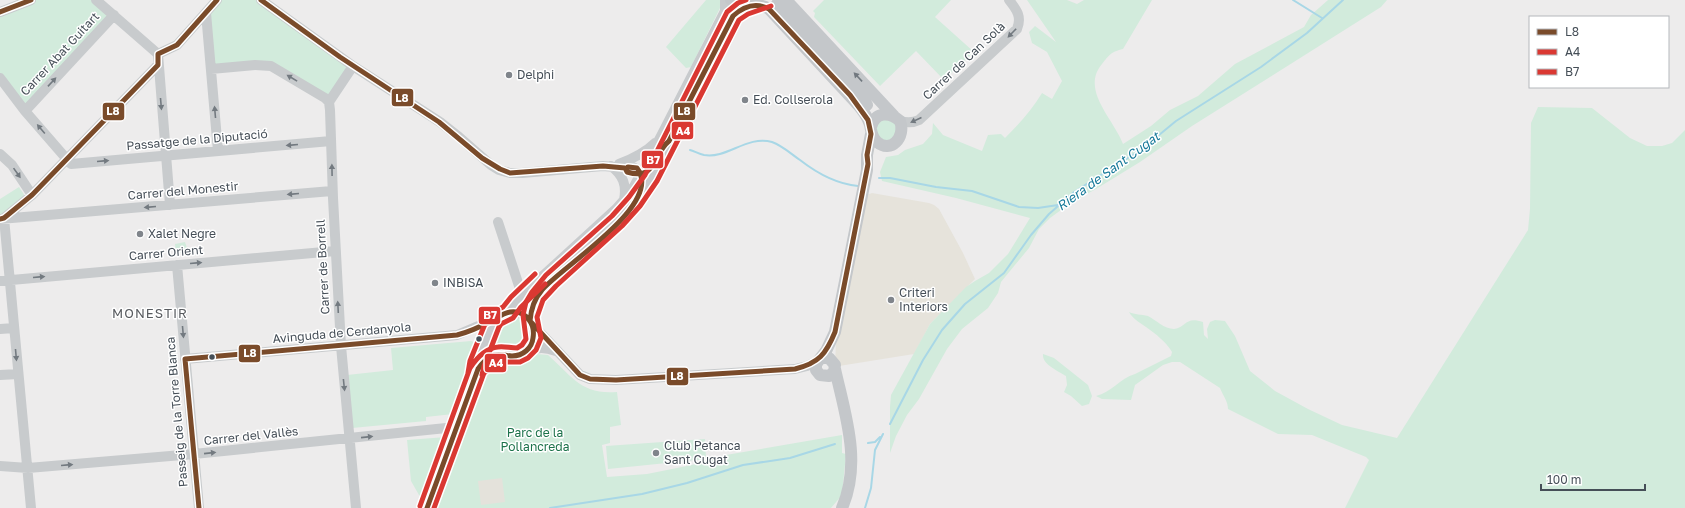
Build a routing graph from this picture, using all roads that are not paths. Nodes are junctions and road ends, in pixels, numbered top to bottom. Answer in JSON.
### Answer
{"nodes":[{"id":1,"x":31,"y":0,"type":"edge"},
{"id":2,"x":96,"y":0,"type":"edge"},
{"id":3,"x":217,"y":0,"type":"edge"},
{"id":4,"x":261,"y":0,"type":"edge"},
{"id":5,"x":725,"y":0,"type":"edge"},
{"id":6,"x":731,"y":0,"type":"edge"},
{"id":7,"x":1009,"y":0,"type":"edge"},
{"id":8,"x":767,"y":3,"type":"edge"},
{"id":9,"x":0,"y":12,"type":"edge"},
{"id":10,"x":206,"y":13,"type":"junction"},
{"id":11,"x":114,"y":15,"type":"junction"},
{"id":12,"x":158,"y":54,"type":"junction"},
{"id":13,"x":158,"y":65,"type":"junction"},
{"id":14,"x":353,"y":66,"type":"junction"},
{"id":15,"x":211,"y":69,"type":"junction"},
{"id":16,"x":0,"y":78,"type":"edge"},
{"id":17,"x":858,"y":91,"type":"junction"},
{"id":18,"x":327,"y":100,"type":"junction"},
{"id":19,"x":25,"y":111,"type":"junction"},
{"id":20,"x":894,"y":117,"type":"junction"},
{"id":21,"x":872,"y":128,"type":"junction"},
{"id":22,"x":665,"y":139,"type":"junction"},
{"id":23,"x":331,"y":141,"type":"junction"},
{"id":24,"x":886,"y":145,"type":"junction"},
{"id":25,"x":218,"y":151,"type":"junction"},
{"id":26,"x":0,"y":154,"type":"edge"},
{"id":27,"x":166,"y":156,"type":"junction"},
{"id":28,"x":66,"y":159,"type":"junction"},
{"id":29,"x":611,"y":166,"type":"junction"},
{"id":30,"x":867,"y":167,"type":"junction"},
{"id":31,"x":642,"y":174,"type":"junction"},
{"id":32,"x":332,"y":191,"type":"junction"},
{"id":33,"x":28,"y":198,"type":"junction"},
{"id":34,"x":624,"y":200,"type":"junction"},
{"id":35,"x":635,"y":203,"type":"junction"},
{"id":36,"x":170,"y":205,"type":"junction"},
{"id":37,"x":36,"y":216,"type":"junction"},
{"id":38,"x":2,"y":218,"type":"edge"},
{"id":39,"x":498,"y":222,"type":"dead end"},
{"id":40,"x":335,"y":251,"type":"junction"},
{"id":41,"x":177,"y":265,"type":"junction"},
{"id":42,"x":5,"y":280,"type":"edge"},
{"id":43,"x":522,"y":295,"type":"junction"},
{"id":44,"x":508,"y":313,"type":"junction"},
{"id":45,"x":497,"y":318,"type":"junction"},
{"id":46,"x":531,"y":323,"type":"junction"},
{"id":47,"x":14,"y":328,"type":"junction"},
{"id":48,"x":0,"y":329,"type":"edge"},
{"id":49,"x":490,"y":330,"type":"junction"},
{"id":50,"x":835,"y":332,"type":"junction"},
{"id":51,"x":341,"y":346,"type":"junction"},
{"id":52,"x":527,"y":351,"type":"junction"},
{"id":53,"x":501,"y":353,"type":"junction"},
{"id":54,"x":559,"y":353,"type":"junction"},
{"id":55,"x":185,"y":359,"type":"junction"},
{"id":56,"x":820,"y":360,"type":"junction"},
{"id":57,"x":835,"y":367,"type":"junction"},
{"id":58,"x":795,"y":370,"type":"junction"},
{"id":59,"x":476,"y":372,"type":"junction"},
{"id":60,"x":16,"y":374,"type":"junction"},
{"id":61,"x":0,"y":375,"type":"edge"},
{"id":62,"x":821,"y":375,"type":"junction"},
{"id":63,"x":842,"y":403,"type":"junction"},
{"id":64,"x":456,"y":427,"type":"junction"},
{"id":65,"x":349,"y":439,"type":"junction"},
{"id":66,"x":194,"y":454,"type":"junction"},
{"id":67,"x":0,"y":466,"type":"edge"},
{"id":68,"x":28,"y":468,"type":"junction"},
{"id":69,"x":31,"y":508,"type":"edge"},
{"id":70,"x":199,"y":508,"type":"edge"},
{"id":71,"x":356,"y":508,"type":"edge"},
{"id":72,"x":427,"y":508,"type":"edge"},
{"id":73,"x":842,"y":508,"type":"edge"}],
"edges":[{"from":1,"to":9,"type":"street"},
{"from":2,"to":11,"type":"street"},
{"from":3,"to":10,"type":"street"},
{"from":4,"to":14,"type":"street"},
{"from":5,"to":22,"type":"street"},
{"from":6,"to":8,"type":"main road"},
{"from":7,"to":20,"type":"street","name":"Carrer de Can Solà","one_way":true},
{"from":8,"to":17,"type":"main road"},
{"from":20,"to":8,"type":"main road","one_way":true},
{"from":8,"to":21,"type":"main road"},
{"from":8,"to":22,"type":"street"},
{"from":10,"to":12,"type":"street"},
{"from":10,"to":15,"type":"street"},
{"from":11,"to":12,"type":"street"},
{"from":19,"to":11,"type":"street","name":"Carrer Abat Guitart","one_way":true},
{"from":12,"to":13,"type":"street"},
{"from":13,"to":27,"type":"street","one_way":true},
{"from":13,"to":28,"type":"street"},
{"from":14,"to":18,"type":"street"},
{"from":14,"to":29,"type":"street"},
{"from":18,"to":15,"type":"street","one_way":true},
{"from":25,"to":15,"type":"street","one_way":true},
{"from":16,"to":19,"type":"street"},
{"from":17,"to":20,"type":"main road"},
{"from":17,"to":21,"type":"main road"},
{"from":18,"to":23,"type":"street","name":"Carrer de Borrell"},
{"from":28,"to":19,"type":"street","one_way":true},
{"from":20,"to":21,"type":"main road"},
{"from":20,"to":24,"type":"main road"},
{"from":21,"to":24,"type":"main road"},
{"from":21,"to":30,"type":"main road"},
{"from":22,"to":29,"type":"street"},
{"from":22,"to":31,"type":"street"},
{"from":22,"to":35,"type":"street"},
{"from":23,"to":25,"type":"street","name":"Passatge de la Diputació","one_way":true},
{"from":32,"to":23,"type":"street","name":"Carrer de Borrell","one_way":true},
{"from":24,"to":30,"type":"main road"},
{"from":25,"to":27,"type":"street","name":"Passatge de la Diputació"},
{"from":26,"to":33,"type":"street","one_way":true},
{"from":28,"to":27,"type":"street","name":"Passatge de la Diputació","one_way":true},
{"from":27,"to":36,"type":"street"},
{"from":28,"to":33,"type":"street"},
{"from":29,"to":31,"type":"street"},
{"from":29,"to":34,"type":"street"},
{"from":30,"to":50,"type":"main road"},
{"from":31,"to":34,"type":"street"},
{"from":31,"to":35,"type":"street"},
{"from":32,"to":36,"type":"street","name":"Carrer del Monestir","one_way":true},
{"from":32,"to":40,"type":"street","name":"Carrer de Borrell"},
{"from":33,"to":37,"type":"street"},
{"from":33,"to":38,"type":"street"},
{"from":34,"to":43,"type":"street"},
{"from":35,"to":46,"type":"street"},
{"from":36,"to":37,"type":"street","name":"Carrer del Monestir","one_way":true},
{"from":37,"to":38,"type":"street","name":"Carrer del Monestir"},
{"from":38,"to":42,"type":"street"},
{"from":39,"to":43,"type":"street"},
{"from":41,"to":40,"type":"street","name":"Carrer Orient","one_way":true},
{"from":51,"to":40,"type":"street","name":"Carrer de Borrell","one_way":true},
{"from":42,"to":41,"type":"street","name":"Carrer Orient","one_way":true},
{"from":41,"to":55,"type":"street","name":"Passeig de la Torre Blanca","one_way":true},
{"from":42,"to":47,"type":"street"},
{"from":43,"to":44,"type":"street"},
{"from":44,"to":45,"type":"street"},
{"from":44,"to":46,"type":"street"},
{"from":45,"to":49,"type":"street"},
{"from":45,"to":51,"type":"street","name":"Avinguda de Cerdanyola"},
{"from":46,"to":52,"type":"street"},
{"from":46,"to":54,"type":"street"},
{"from":47,"to":48,"type":"street"},
{"from":47,"to":60,"type":"street","one_way":true},
{"from":49,"to":53,"type":"street"},
{"from":49,"to":59,"type":"street"},
{"from":50,"to":56,"type":"main road"},
{"from":50,"to":57,"type":"main road"},
{"from":51,"to":55,"type":"street","name":"Avinguda de Cerdanyola"},
{"from":51,"to":65,"type":"street","name":"Carrer de Borrell","one_way":true},
{"from":52,"to":53,"type":"street"},
{"from":52,"to":54,"type":"street"},
{"from":53,"to":59,"type":"street"},
{"from":54,"to":58,"type":"street"},
{"from":55,"to":66,"type":"street","name":"Passeig de la Torre Blanca"},
{"from":56,"to":57,"type":"main road"},
{"from":56,"to":58,"type":"street"},
{"from":56,"to":62,"type":"main road"},
{"from":57,"to":62,"type":"main road"},
{"from":57,"to":63,"type":"main road"},
{"from":58,"to":62,"type":"street"},
{"from":59,"to":64,"type":"street"},
{"from":60,"to":61,"type":"street"},
{"from":60,"to":68,"type":"street"},
{"from":62,"to":63,"type":"main road"},
{"from":63,"to":73,"type":"main road"},
{"from":65,"to":64,"type":"street","name":"Carrer del Vallès","one_way":true},
{"from":64,"to":72,"type":"street"},
{"from":66,"to":65,"type":"street","name":"Carrer del Vallès","one_way":true},
{"from":65,"to":71,"type":"street","name":"Carrer de Borrell"},
{"from":68,"to":66,"type":"street","name":"Carrer del Vallès","one_way":true},
{"from":66,"to":70,"type":"street","name":"Passeig de la Torre Blanca"},
{"from":67,"to":68,"type":"street","name":"Carrer del Vallès"},
{"from":68,"to":69,"type":"street"}]}
